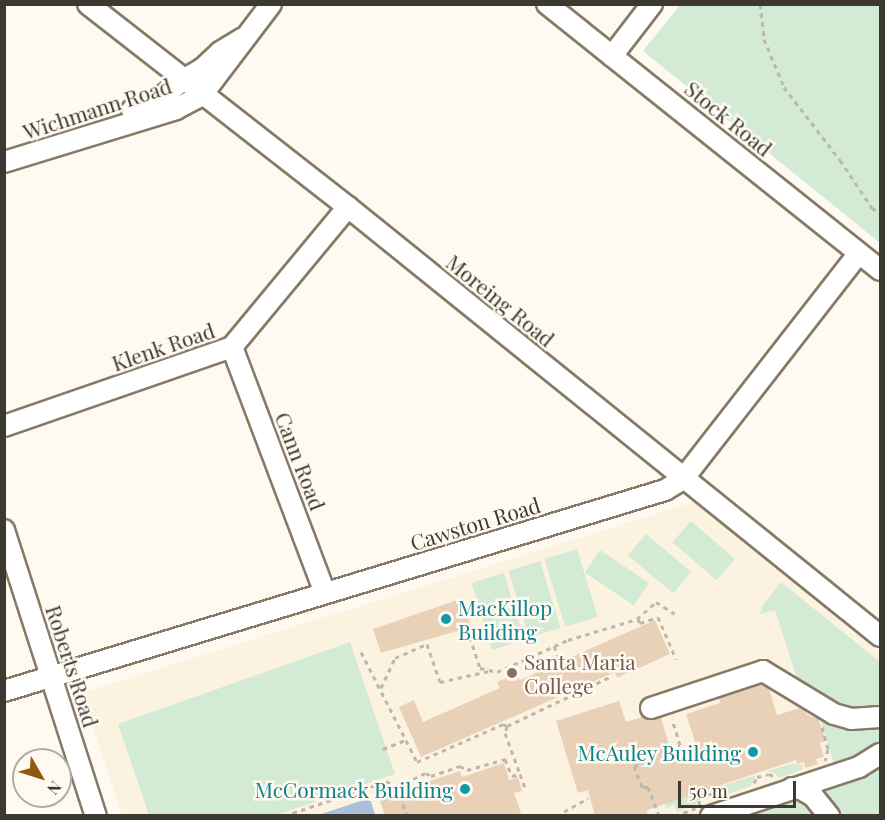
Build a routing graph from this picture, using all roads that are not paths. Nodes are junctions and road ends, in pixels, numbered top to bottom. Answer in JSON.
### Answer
{"nodes":[{"id":1,"x":88,"y":4,"type":"edge"},
{"id":2,"x":270,"y":4,"type":"edge"},
{"id":3,"x":547,"y":4,"type":"edge"},
{"id":4,"x":652,"y":4,"type":"edge"},
{"id":5,"x":245,"y":38,"type":"junction"},
{"id":6,"x":612,"y":56,"type":"junction"},
{"id":7,"x":183,"y":80,"type":"junction"},
{"id":8,"x":202,"y":96,"type":"junction"},
{"id":9,"x":4,"y":151,"type":"edge"},
{"id":10,"x":4,"y":162,"type":"edge"},
{"id":11,"x":348,"y":207,"type":"junction"},
{"id":12,"x":859,"y":253,"type":"junction"},
{"id":13,"x":880,"y":270,"type":"edge"},
{"id":14,"x":232,"y":347,"type":"junction"},
{"id":15,"x":4,"y":426,"type":"edge"},
{"id":16,"x":683,"y":478,"type":"junction"},
{"id":17,"x":4,"y":531,"type":"edge"},
{"id":18,"x":325,"y":593,"type":"junction"},
{"id":19,"x":880,"y":636,"type":"edge"},
{"id":20,"x":52,"y":677,"type":"junction"},
{"id":21,"x":4,"y":692,"type":"edge"},
{"id":22,"x":806,"y":696,"type":"junction"},
{"id":23,"x":659,"y":706,"type":"road end"},
{"id":24,"x":880,"y":712,"type":"edge"},
{"id":25,"x":880,"y":717,"type":"edge"},
{"id":26,"x":880,"y":754,"type":"edge"},
{"id":27,"x":826,"y":771,"type":"junction"},
{"id":28,"x":769,"y":783,"type":"junction"},
{"id":29,"x":714,"y":807,"type":"edge"},
{"id":30,"x":96,"y":816,"type":"edge"},
{"id":31,"x":829,"y":816,"type":"edge"}],
"edges":[{"from":1,"to":7,"type":"street","name":"Moreing Road"},
{"from":2,"to":5,"type":"street"},
{"from":3,"to":6,"type":"street","name":"Stock Road"},
{"from":4,"to":6,"type":"street"},
{"from":5,"to":7,"type":"street","name":"Wichmann Road"},
{"from":5,"to":8,"type":"street"},
{"from":6,"to":12,"type":"street","name":"Stock Road"},
{"from":7,"to":8,"type":"street","name":"Moreing Road"},
{"from":7,"to":9,"type":"street","name":"Wichmann Road"},
{"from":8,"to":10,"type":"street","name":"Wichmann Road"},
{"from":8,"to":11,"type":"street","name":"Moreing Road"},
{"from":11,"to":14,"type":"street","name":"Klenk Road"},
{"from":11,"to":16,"type":"street","name":"Moreing Road"},
{"from":12,"to":13,"type":"street","name":"Stock Road"},
{"from":12,"to":16,"type":"street","name":"Cawston Road"},
{"from":14,"to":15,"type":"street","name":"Klenk Road"},
{"from":14,"to":18,"type":"street","name":"Cann Road"},
{"from":16,"to":18,"type":"street","name":"Cawston Road"},
{"from":16,"to":19,"type":"street","name":"Moreing Road"},
{"from":17,"to":20,"type":"street","name":"Roberts Road"},
{"from":18,"to":20,"type":"street","name":"Cawston Road"},
{"from":20,"to":21,"type":"street","name":"Cawston Road"},
{"from":20,"to":30,"type":"street","name":"Roberts Road"},
{"from":22,"to":23,"type":"street"},
{"from":22,"to":24,"type":"street"},
{"from":22,"to":25,"type":"street"},
{"from":26,"to":27,"type":"street"},
{"from":27,"to":28,"type":"street"},
{"from":27,"to":28,"type":"street"},
{"from":28,"to":29,"type":"street"},
{"from":28,"to":31,"type":"street"}]}
